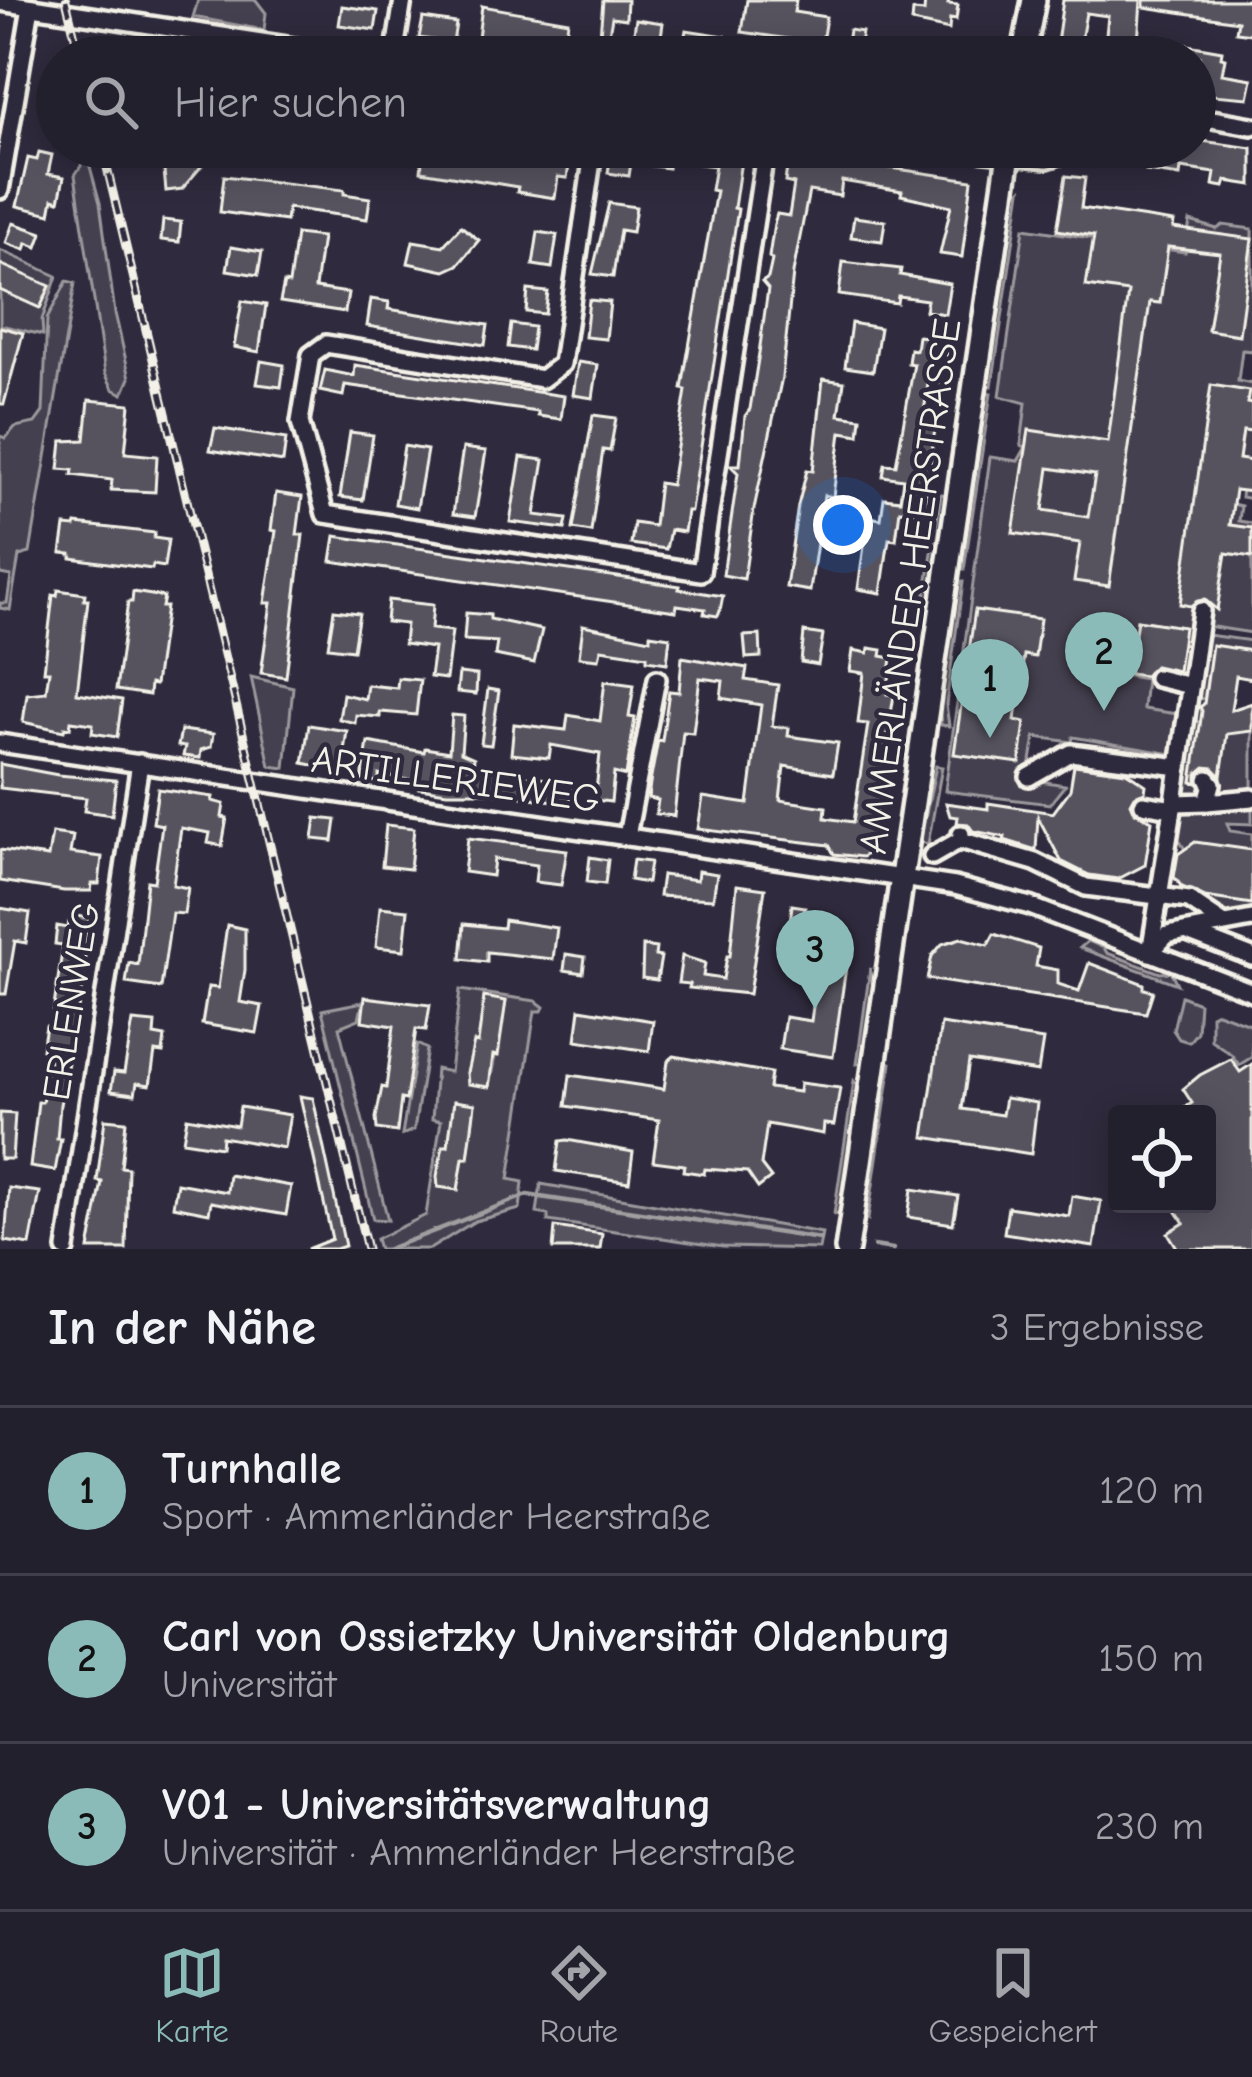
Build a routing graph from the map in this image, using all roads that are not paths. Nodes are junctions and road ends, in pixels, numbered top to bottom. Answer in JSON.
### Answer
{"nodes":[{"id":1,"x":403,"y":0,"type":"edge"},
{"id":2,"x":1034,"y":0,"type":"edge"},
{"id":3,"x":0,"y":2,"type":"edge"},
{"id":4,"x":31,"y":7,"type":"junction"},
{"id":5,"x":222,"y":36,"type":"edge"},
{"id":6,"x":397,"y":36,"type":"edge"},
{"id":7,"x":1027,"y":36,"type":"edge"},
{"id":8,"x":1216,"y":120,"type":"edge"},
{"id":9,"x":1252,"y":126,"type":"edge"},
{"id":10,"x":591,"y":168,"type":"edge"},
{"id":11,"x":763,"y":168,"type":"edge"},
{"id":12,"x":1007,"y":168,"type":"edge"},
{"id":13,"x":0,"y":190,"type":"edge"},
{"id":14,"x":1202,"y":611,"type":"dead end"},
{"id":15,"x":1157,"y":678,"type":"dead end"},
{"id":16,"x":657,"y":679,"type":"dead end"},
{"id":17,"x":1190,"y":686,"type":"junction"},
{"id":18,"x":0,"y":743,"type":"edge"},
{"id":19,"x":140,"y":764,"type":"junction"},
{"id":20,"x":1179,"y":767,"type":"junction"},
{"id":21,"x":1029,"y":777,"type":"dead end"},
{"id":22,"x":1208,"y":779,"type":"dead end"},
{"id":23,"x":1252,"y":798,"type":"edge"},
{"id":24,"x":1207,"y":802,"type":"junction"},
{"id":25,"x":1143,"y":804,"type":"dead end"},
{"id":26,"x":1174,"y":806,"type":"junction"},
{"id":27,"x":627,"y":836,"type":"junction"},
{"id":28,"x":932,"y":856,"type":"dead end"},
{"id":29,"x":902,"y":879,"type":"junction"},
{"id":30,"x":1160,"y":898,"type":"junction"},
{"id":31,"x":1252,"y":919,"type":"edge"},
{"id":32,"x":1223,"y":923,"type":"junction"},
{"id":33,"x":1187,"y":932,"type":"junction"},
{"id":34,"x":1150,"y":953,"type":"junction"},
{"id":35,"x":1252,"y":956,"type":"edge"},
{"id":36,"x":1252,"y":992,"type":"edge"},
{"id":37,"x":66,"y":1249,"type":"edge"},
{"id":38,"x":847,"y":1249,"type":"edge"}],
"edges":[{"from":1,"to":6,"type":"street"},
{"from":2,"to":7,"type":"street"},
{"from":3,"to":4,"type":"street"},
{"from":4,"to":5,"type":"street"},
{"from":4,"to":13,"type":"street"},
{"from":8,"to":9,"type":"street"},
{"from":10,"to":11,"type":"street"},
{"from":12,"to":29,"type":"street","name":"AMMERLÄNDER HEERSTRASSE"},
{"from":14,"to":17,"type":"street"},
{"from":15,"to":17,"type":"street"},
{"from":16,"to":27,"type":"street"},
{"from":17,"to":20,"type":"street"},
{"from":18,"to":19,"type":"street","name":"ARTILLERIEWEG"},
{"from":19,"to":27,"type":"street","name":"ARTILLERIEWEG"},
{"from":19,"to":37,"type":"street","name":"ERLENWEG"},
{"from":20,"to":21,"type":"street"},
{"from":20,"to":26,"type":"street"},
{"from":22,"to":24,"type":"street"},
{"from":23,"to":24,"type":"street"},
{"from":24,"to":26,"type":"street"},
{"from":25,"to":26,"type":"street"},
{"from":26,"to":30,"type":"street"},
{"from":27,"to":29,"type":"street","name":"ARTILLERIEWEG"},
{"from":28,"to":30,"type":"street"},
{"from":29,"to":34,"type":"street","name":"ARTILLERIEWEG"},
{"from":29,"to":38,"type":"street","name":"AMMERLÄNDER HEERSTRASSE"},
{"from":30,"to":32,"type":"street"},
{"from":30,"to":34,"type":"street"},
{"from":31,"to":32,"type":"street"},
{"from":32,"to":33,"type":"street"},
{"from":33,"to":34,"type":"street"},
{"from":33,"to":35,"type":"street"},
{"from":34,"to":36,"type":"street","name":"ARTILLERIEWEG"}]}
